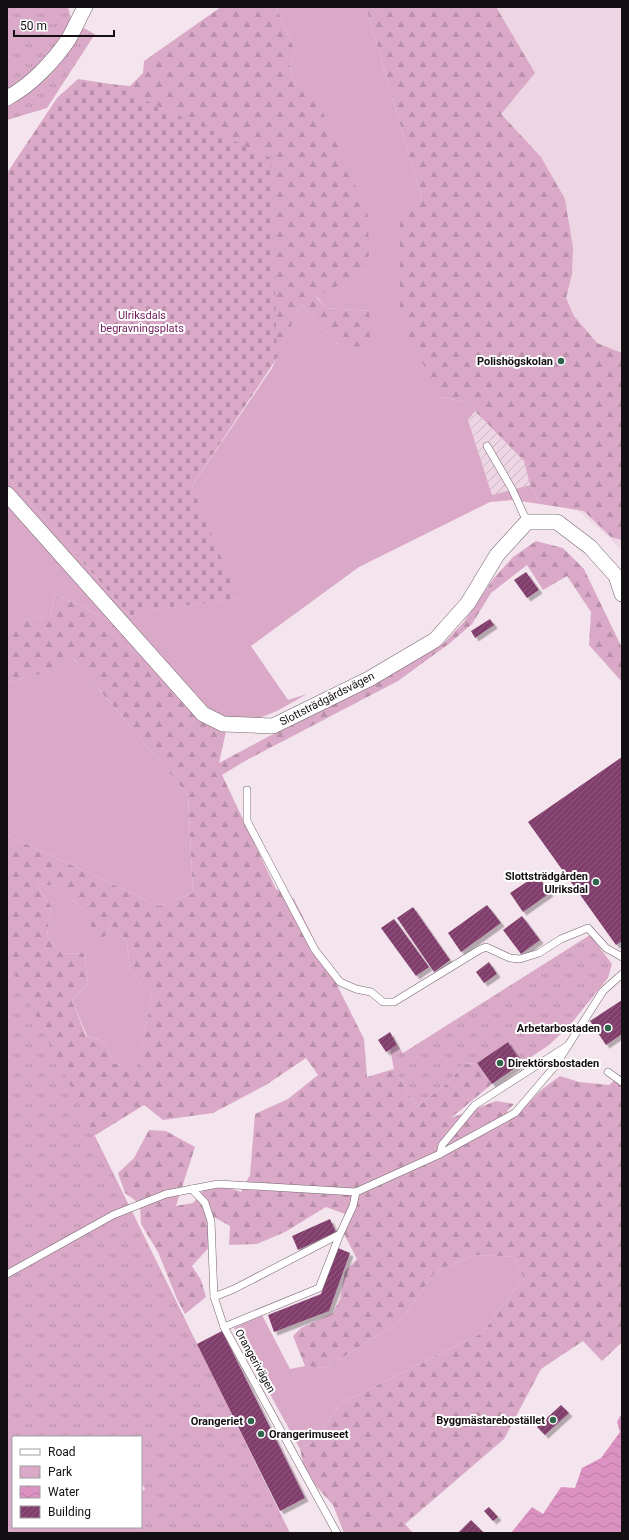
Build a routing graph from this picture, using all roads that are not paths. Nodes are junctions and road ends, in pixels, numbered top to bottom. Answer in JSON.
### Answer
{"nodes":[{"id":1,"x":82,"y":9,"type":"edge"},
{"id":2,"x":7,"y":98,"type":"edge"},
{"id":3,"x":487,"y":446,"type":"dead end"},
{"id":4,"x":7,"y":494,"type":"edge"},
{"id":5,"x":527,"y":522,"type":"junction"},
{"id":6,"x":622,"y":594,"type":"edge"},
{"id":7,"x":247,"y":790,"type":"dead end"},
{"id":8,"x":622,"y":957,"type":"edge"},
{"id":9,"x":622,"y":974,"type":"edge"},
{"id":10,"x":568,"y":1045,"type":"junction"},
{"id":11,"x":608,"y":1072,"type":"dead end"},
{"id":12,"x":622,"y":1082,"type":"edge"},
{"id":13,"x":440,"y":1154,"type":"junction"},
{"id":14,"x":192,"y":1189,"type":"junction"},
{"id":15,"x":356,"y":1192,"type":"junction"},
{"id":16,"x":340,"y":1234,"type":"junction"},
{"id":17,"x":7,"y":1274,"type":"edge"},
{"id":18,"x":214,"y":1297,"type":"junction"},
{"id":19,"x":224,"y":1327,"type":"junction"},
{"id":20,"x":337,"y":1533,"type":"edge"}],
"edges":[{"from":1,"to":2,"type":"street"},
{"from":3,"to":5,"type":"lane"},
{"from":4,"to":5,"type":"street","name":"Slottsträdgårdsvägen"},
{"from":5,"to":6,"type":"street"},
{"from":7,"to":8,"type":"lane"},
{"from":9,"to":10,"type":"lane"},
{"from":10,"to":13,"type":"lane"},
{"from":10,"to":13,"type":"lane"},
{"from":11,"to":12,"type":"lane"},
{"from":13,"to":15,"type":"lane"},
{"from":14,"to":15,"type":"lane"},
{"from":14,"to":17,"type":"lane"},
{"from":14,"to":18,"type":"lane","name":"Orangerivägen"},
{"from":15,"to":16,"type":"lane"},
{"from":16,"to":18,"type":"lane"},
{"from":16,"to":19,"type":"lane"},
{"from":18,"to":19,"type":"lane","name":"Orangerivägen"},
{"from":19,"to":20,"type":"lane","name":"Orangerivägen"}]}
